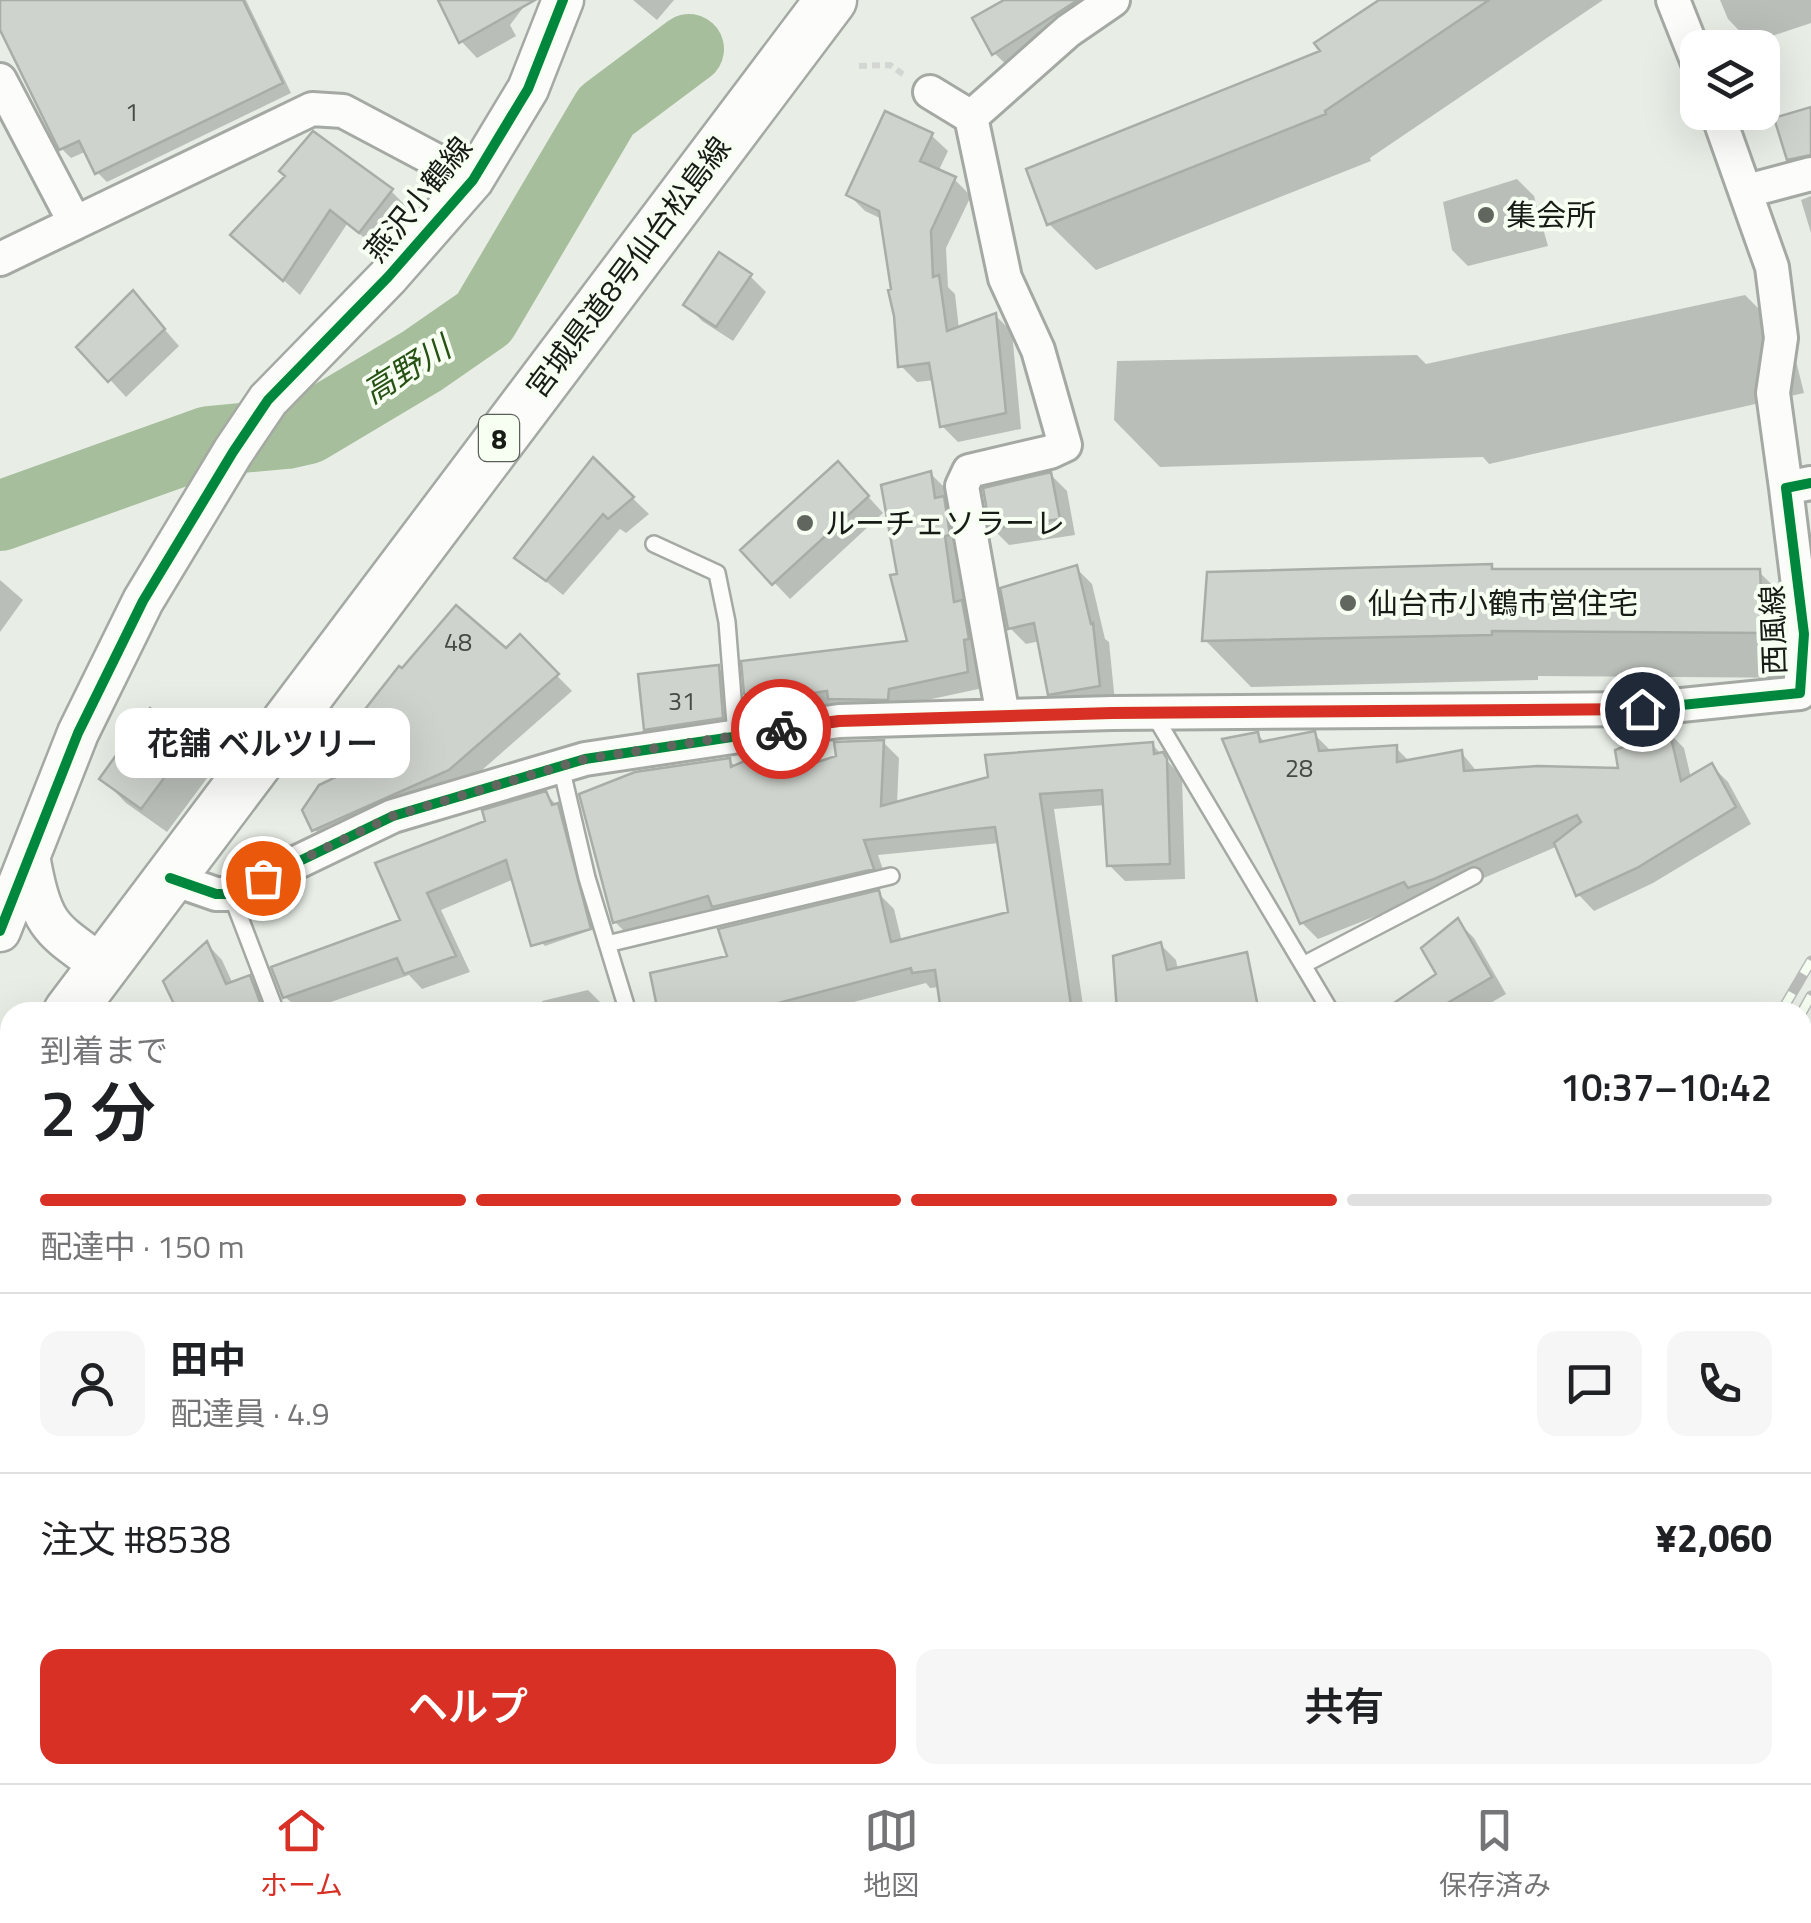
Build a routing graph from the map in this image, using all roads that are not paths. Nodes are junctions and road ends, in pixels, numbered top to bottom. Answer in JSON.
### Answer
{"nodes":[{"id":1,"x":563,"y":0,"type":"edge"},
{"id":2,"x":831,"y":0,"type":"edge"},
{"id":3,"x":1112,"y":0,"type":"edge"},
{"id":4,"x":1673,"y":0,"type":"edge"},
{"id":5,"x":1685,"y":30,"type":"edge"},
{"id":6,"x":0,"y":80,"type":"edge"},
{"id":7,"x":930,"y":92,"type":"dead end"},
{"id":8,"x":971,"y":117,"type":"junction"},
{"id":9,"x":1724,"y":130,"type":"edge"},
{"id":10,"x":1811,"y":174,"type":"edge"},
{"id":11,"x":473,"y":180,"type":"junction"},
{"id":12,"x":1748,"y":191,"type":"junction"},
{"id":13,"x":75,"y":223,"type":"junction"},
{"id":14,"x":0,"y":260,"type":"edge"},
{"id":15,"x":1798,"y":486,"type":"edge"},
{"id":16,"x":654,"y":544,"type":"dead end"},
{"id":17,"x":1153,"y":713,"type":"junction"},
{"id":18,"x":1002,"y":716,"type":"junction"},
{"id":19,"x":736,"y":736,"type":"junction"},
{"id":20,"x":561,"y":767,"type":"junction"},
{"id":21,"x":30,"y":861,"type":"junction"},
{"id":22,"x":891,"y":876,"type":"dead end"},
{"id":23,"x":1474,"y":876,"type":"dead end"},
{"id":24,"x":170,"y":878,"type":"junction"},
{"id":25,"x":230,"y":894,"type":"junction"},
{"id":26,"x":0,"y":932,"type":"edge"},
{"id":27,"x":608,"y":944,"type":"junction"},
{"id":28,"x":1302,"y":965,"type":"junction"},
{"id":29,"x":90,"y":992,"type":"edge"},
{"id":30,"x":272,"y":1002,"type":"edge"},
{"id":31,"x":625,"y":1002,"type":"edge"},
{"id":32,"x":1324,"y":1002,"type":"edge"}],
"edges":[{"from":1,"to":11,"type":"street","name":"燕沢小鶴線"},
{"from":2,"to":24,"type":"main road","name":"宮城県道8号仙台松島線","number":"8"},
{"from":3,"to":8,"type":"street"},
{"from":4,"to":5,"type":"street"},
{"from":6,"to":13,"type":"street"},
{"from":7,"to":8,"type":"street"},
{"from":8,"to":18,"type":"street"},
{"from":9,"to":12,"type":"street"},
{"from":10,"to":12,"type":"street"},
{"from":11,"to":13,"type":"street"},
{"from":11,"to":21,"type":"street","name":"燕沢小鶴線"},
{"from":12,"to":15,"type":"street"},
{"from":13,"to":14,"type":"street"},
{"from":15,"to":17,"type":"street","name":"西風線"},
{"from":16,"to":19,"type":"lane"},
{"from":17,"to":18,"type":"street","name":"西風線"},
{"from":17,"to":28,"type":"lane"},
{"from":18,"to":19,"type":"street","name":"西風線"},
{"from":19,"to":20,"type":"street","name":"西風線"},
{"from":20,"to":25,"type":"street","name":"西風線"},
{"from":20,"to":27,"type":"lane"},
{"from":21,"to":26,"type":"street"},
{"from":21,"to":29,"type":"street"},
{"from":22,"to":27,"type":"lane"},
{"from":23,"to":28,"type":"lane"},
{"from":24,"to":25,"type":"street"},
{"from":24,"to":29,"type":"main road","name":"宮城県道8号仙台松島線","number":"8"},
{"from":25,"to":30,"type":"lane"},
{"from":27,"to":31,"type":"lane"},
{"from":28,"to":32,"type":"lane"}]}
